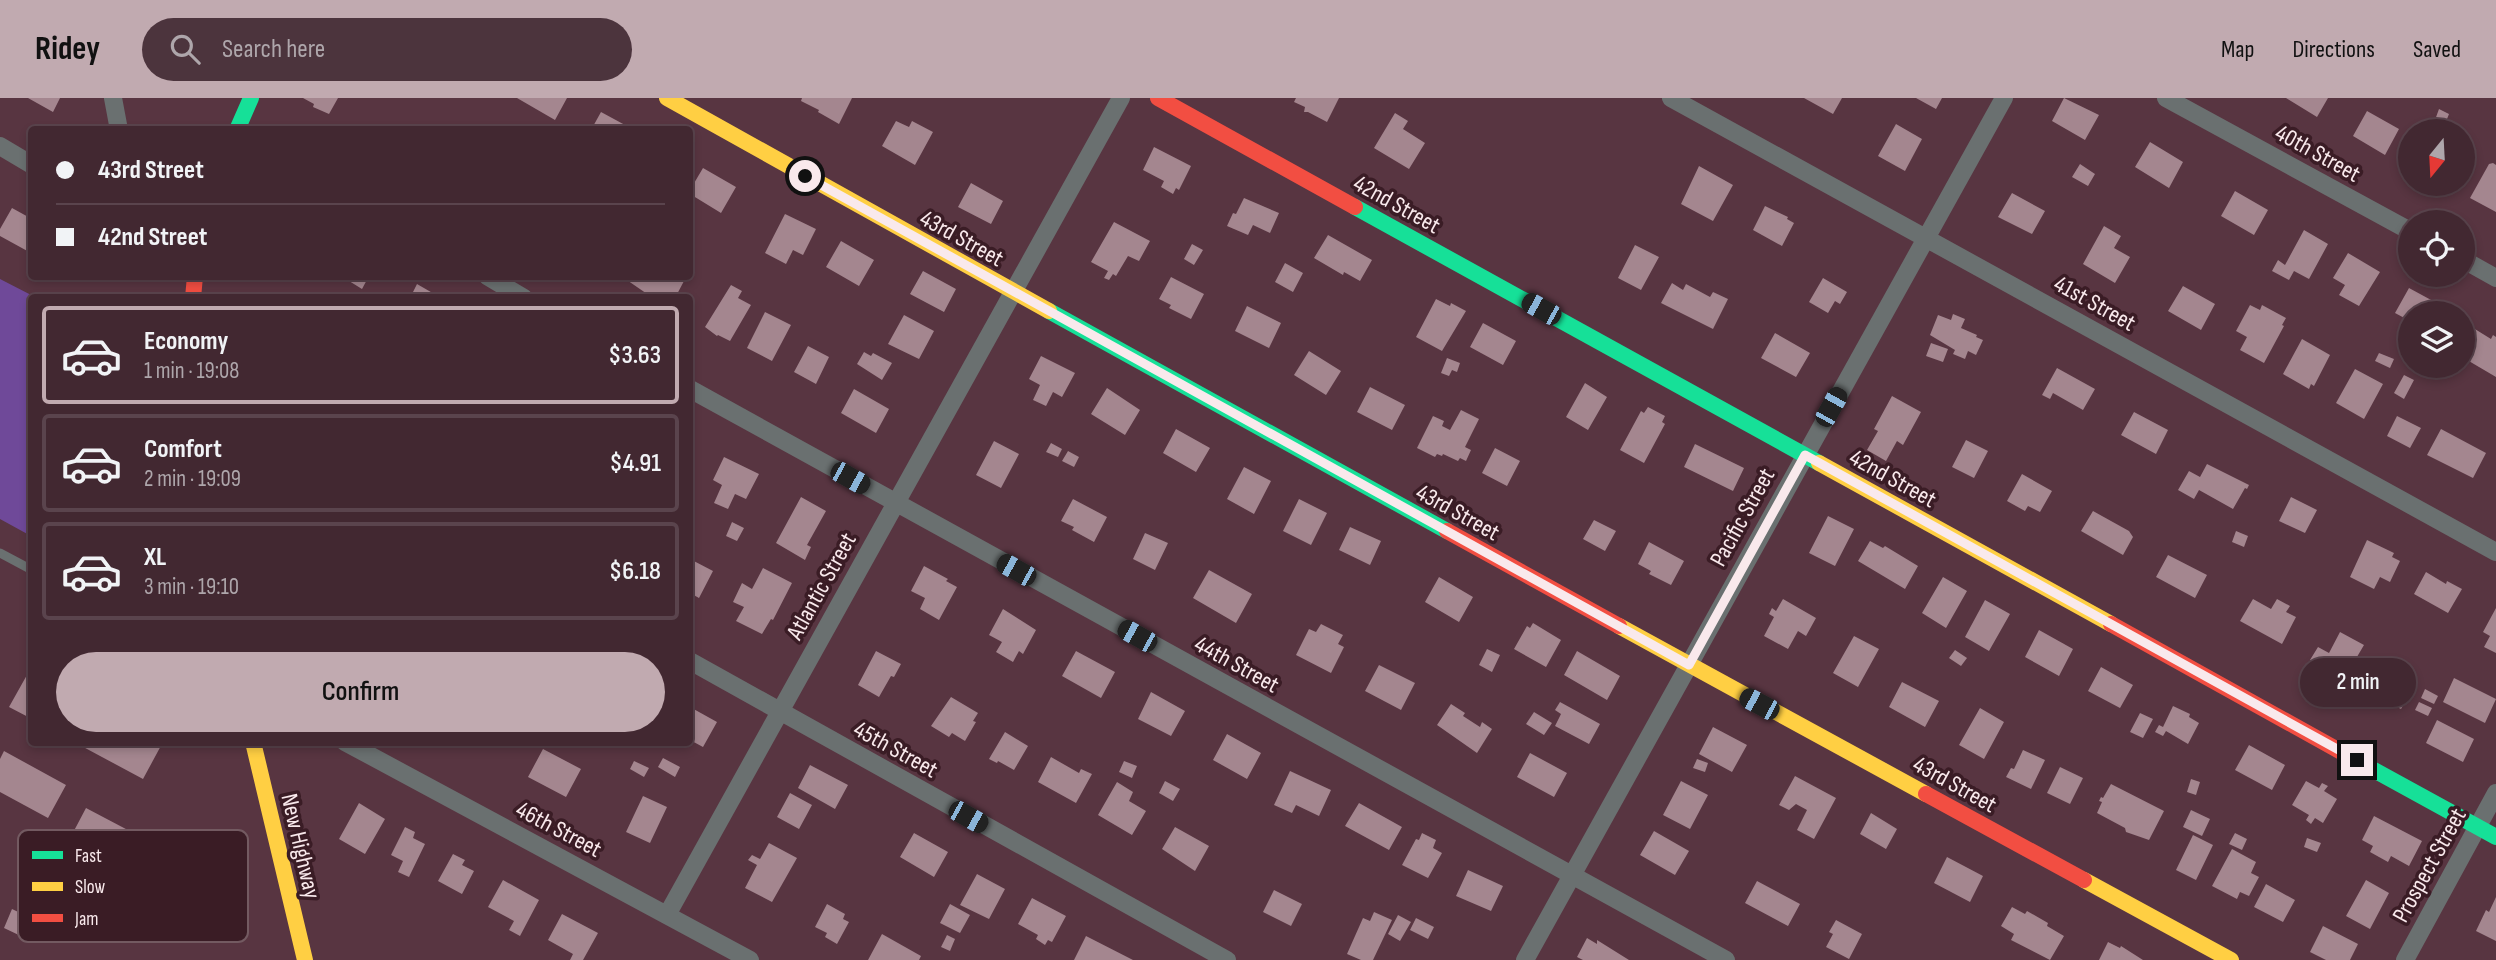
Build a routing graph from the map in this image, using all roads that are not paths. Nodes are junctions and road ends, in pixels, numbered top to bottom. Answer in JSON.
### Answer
{"nodes":[{"id":1,"x":113,"y":98,"type":"edge"},
{"id":2,"x":251,"y":98,"type":"edge"},
{"id":3,"x":667,"y":98,"type":"edge"},
{"id":4,"x":1121,"y":98,"type":"edge"},
{"id":5,"x":1158,"y":98,"type":"edge"},
{"id":6,"x":1671,"y":98,"type":"edge"},
{"id":7,"x":2004,"y":98,"type":"edge"},
{"id":8,"x":2166,"y":98,"type":"edge"},
{"id":9,"x":118,"y":126,"type":"edge"},
{"id":10,"x":239,"y":126,"type":"edge"},
{"id":11,"x":0,"y":146,"type":"edge"},
{"id":12,"x":28,"y":163,"type":"edge"},
{"id":13,"x":2398,"y":224,"type":"edge"},
{"id":14,"x":1925,"y":238,"type":"junction"},
{"id":15,"x":2475,"y":266,"type":"edge"},
{"id":16,"x":2496,"y":278,"type":"edge"},
{"id":17,"x":493,"y":280,"type":"edge"},
{"id":18,"x":1013,"y":293,"type":"junction"},
{"id":19,"x":517,"y":294,"type":"edge"},
{"id":20,"x":693,"y":391,"type":"edge"},
{"id":21,"x":1805,"y":455,"type":"junction"},
{"id":22,"x":896,"y":503,"type":"junction"},
{"id":23,"x":2496,"y":552,"type":"edge"},
{"id":24,"x":0,"y":553,"type":"edge"},
{"id":25,"x":28,"y":568,"type":"edge"},
{"id":26,"x":693,"y":663,"type":"edge"},
{"id":27,"x":1689,"y":665,"type":"junction"},
{"id":28,"x":779,"y":712,"type":"junction"},
{"id":29,"x":254,"y":746,"type":"edge"},
{"id":30,"x":352,"y":746,"type":"edge"},
{"id":31,"x":2496,"y":793,"type":"edge"},
{"id":32,"x":2477,"y":827,"type":"junction"},
{"id":33,"x":2496,"y":837,"type":"edge"},
{"id":34,"x":1572,"y":876,"type":"junction"},
{"id":35,"x":667,"y":915,"type":"junction"},
{"id":36,"x":305,"y":960,"type":"edge"},
{"id":37,"x":750,"y":960,"type":"edge"},
{"id":38,"x":1227,"y":960,"type":"edge"},
{"id":39,"x":1525,"y":960,"type":"edge"},
{"id":40,"x":1726,"y":960,"type":"edge"},
{"id":41,"x":2231,"y":960,"type":"edge"},
{"id":42,"x":2405,"y":960,"type":"edge"}],
"edges":[{"from":1,"to":9,"type":"street"},
{"from":2,"to":10,"type":"street"},
{"from":3,"to":18,"type":"street","name":"43rd Street"},
{"from":4,"to":18,"type":"street","name":"Atlantic Street"},
{"from":5,"to":21,"type":"street","name":"42nd Street"},
{"from":6,"to":14,"type":"street","name":"41st Street"},
{"from":7,"to":14,"type":"street","name":"Pacific Street"},
{"from":8,"to":13,"type":"street","name":"40th Street"},
{"from":11,"to":12,"type":"street"},
{"from":14,"to":21,"type":"street","name":"Pacific Street"},
{"from":14,"to":23,"type":"street","name":"41st Street"},
{"from":15,"to":16,"type":"street"},
{"from":17,"to":19,"type":"street"},
{"from":18,"to":22,"type":"street","name":"Atlantic Street"},
{"from":18,"to":27,"type":"street","name":"43rd Street"},
{"from":20,"to":22,"type":"street","name":"44th Street"},
{"from":21,"to":27,"type":"street","name":"Pacific Street"},
{"from":21,"to":32,"type":"street","name":"42nd Street"},
{"from":22,"to":28,"type":"street","name":"Atlantic Street"},
{"from":22,"to":34,"type":"street","name":"44th Street"},
{"from":24,"to":25,"type":"lane"},
{"from":26,"to":28,"type":"street","name":"45th Street"},
{"from":27,"to":34,"type":"street","name":"Pacific Street"},
{"from":27,"to":41,"type":"street","name":"43rd Street"},
{"from":28,"to":35,"type":"street","name":"Atlantic Street"},
{"from":28,"to":38,"type":"street","name":"45th Street"},
{"from":29,"to":36,"type":"street","name":"New Highway"},
{"from":30,"to":35,"type":"street","name":"46th Street"},
{"from":31,"to":32,"type":"street","name":"Prospect Street"},
{"from":32,"to":33,"type":"street","name":"42nd Street"},
{"from":32,"to":42,"type":"street","name":"Prospect Street"},
{"from":34,"to":39,"type":"street","name":"Pacific Street"},
{"from":34,"to":40,"type":"street","name":"44th Street"},
{"from":35,"to":37,"type":"street","name":"46th Street"}]}
